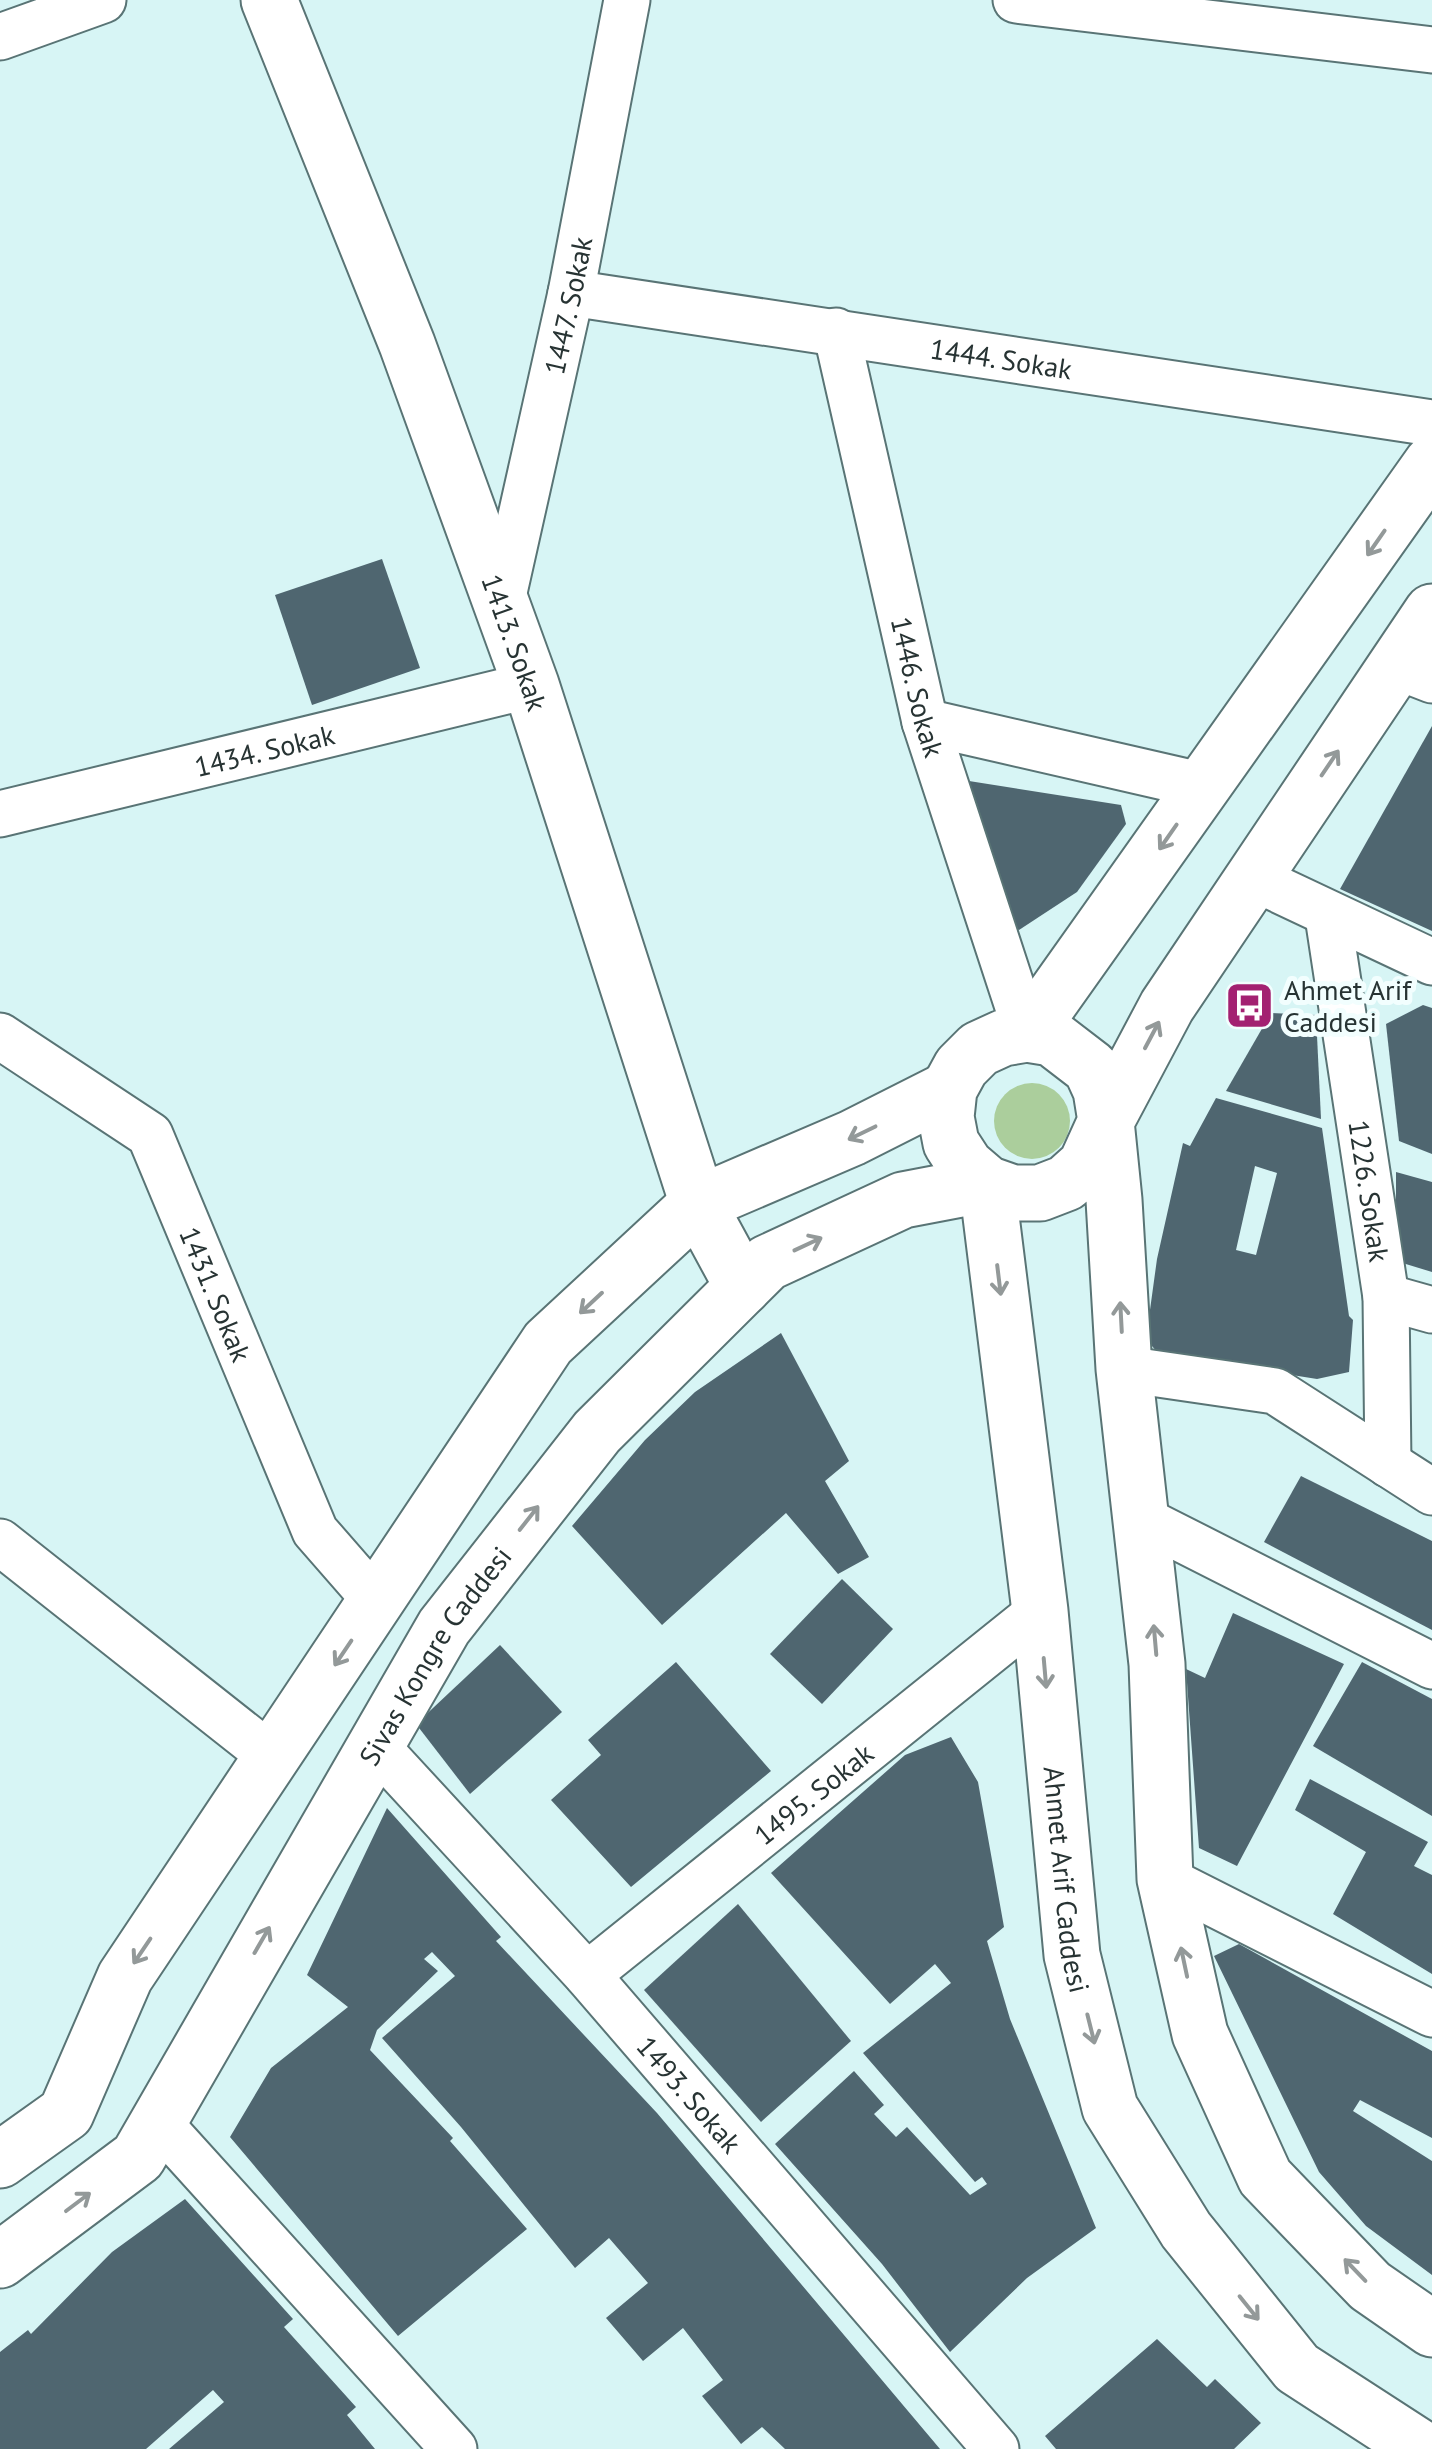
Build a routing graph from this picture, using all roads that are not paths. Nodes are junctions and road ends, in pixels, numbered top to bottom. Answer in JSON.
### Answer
{"nodes":[{"id":1,"x":103,"y":0,"type":"edge"},
{"id":2,"x":269,"y":0,"type":"edge"},
{"id":3,"x":628,"y":0,"type":"edge"},
{"id":4,"x":1016,"y":0,"type":"edge"},
{"id":5,"x":0,"y":37,"type":"edge"},
{"id":6,"x":1432,"y":50,"type":"edge"},
{"id":7,"x":572,"y":293,"type":"junction"},
{"id":8,"x":836,"y":330,"type":"junction"},
{"id":9,"x":1432,"y":423,"type":"edge"},
{"id":10,"x":1432,"y":463,"type":"edge"},
{"id":11,"x":500,"y":610,"type":"junction"},
{"id":12,"x":1432,"y":612,"type":"edge"},
{"id":13,"x":1414,"y":673,"type":"edge"},
{"id":14,"x":531,"y":685,"type":"junction"},
{"id":15,"x":925,"y":722,"type":"junction"},
{"id":16,"x":1204,"y":786,"type":"junction"},
{"id":17,"x":0,"y":814,"type":"edge"},
{"id":18,"x":1254,"y":878,"type":"junction"},
{"id":19,"x":1328,"y":916,"type":"junction"},
{"id":20,"x":1432,"y":962,"type":"edge"},
{"id":21,"x":1027,"y":1034,"type":"junction"},
{"id":22,"x":0,"y":1036,"type":"edge"},
{"id":23,"x":950,"y":1089,"type":"junction"},
{"id":24,"x":1106,"y":1121,"type":"junction"},
{"id":25,"x":987,"y":1184,"type":"junction"},
{"id":26,"x":698,"y":1204,"type":"junction"},
{"id":27,"x":743,"y":1287,"type":"junction"},
{"id":28,"x":1386,"y":1297,"type":"junction"},
{"id":29,"x":1432,"y":1310,"type":"edge"},
{"id":30,"x":1124,"y":1369,"type":"junction"},
{"id":31,"x":1388,"y":1464,"type":"junction"},
{"id":32,"x":1432,"y":1492,"type":"edge"},
{"id":33,"x":1144,"y":1520,"type":"junction"},
{"id":34,"x":0,"y":1542,"type":"edge"},
{"id":35,"x":377,"y":1602,"type":"junction"},
{"id":36,"x":1040,"y":1611,"type":"junction"},
{"id":37,"x":1432,"y":1666,"type":"edge"},
{"id":38,"x":375,"y":1745,"type":"junction"},
{"id":39,"x":272,"y":1758,"type":"junction"},
{"id":40,"x":1166,"y":1879,"type":"junction"},
{"id":41,"x":586,"y":1974,"type":"junction"},
{"id":42,"x":1432,"y":2014,"type":"edge"},
{"id":43,"x":158,"y":2122,"type":"junction"},
{"id":44,"x":0,"y":2160,"type":"edge"},
{"id":45,"x":0,"y":2260,"type":"edge"},
{"id":46,"x":1432,"y":2329,"type":"edge"},
{"id":47,"x":454,"y":2449,"type":"edge"},
{"id":48,"x":996,"y":2449,"type":"edge"},
{"id":49,"x":1420,"y":2449,"type":"edge"}],
"edges":[{"from":1,"to":5,"type":"street"},
{"from":2,"to":11,"type":"main road","name":"1413. Sokak"},
{"from":3,"to":7,"type":"street","name":"1447. Sokak"},
{"from":4,"to":6,"type":"street"},
{"from":7,"to":8,"type":"street","name":"1444. Sokak"},
{"from":7,"to":11,"type":"street","name":"1447. Sokak"},
{"from":8,"to":9,"type":"street","name":"1444. Sokak"},
{"from":8,"to":15,"type":"street","name":"1446. Sokak"},
{"from":10,"to":16,"type":"main road","one_way":true},
{"from":11,"to":14,"type":"main road","name":"1413. Sokak"},
{"from":12,"to":13,"type":"main road"},
{"from":18,"to":13,"type":"main road","one_way":true},
{"from":14,"to":17,"type":"street","name":"1434. Sokak"},
{"from":14,"to":26,"type":"main road","name":"1413. Sokak"},
{"from":15,"to":16,"type":"street"},
{"from":15,"to":21,"type":"street","name":"1446. Sokak"},
{"from":16,"to":21,"type":"main road","one_way":true},
{"from":18,"to":19,"type":"street"},
{"from":24,"to":18,"type":"main road","one_way":true},
{"from":19,"to":20,"type":"street"},
{"from":19,"to":28,"type":"street","name":"1226. Sokak"},
{"from":21,"to":23,"type":"main road"},
{"from":21,"to":24,"type":"main road"},
{"from":22,"to":35,"type":"street","name":"1431. Sokak"},
{"from":23,"to":25,"type":"main road"},
{"from":23,"to":26,"type":"main road","one_way":true},
{"from":24,"to":25,"type":"main road"},
{"from":30,"to":24,"type":"main road","one_way":true},
{"from":27,"to":25,"type":"main road","name":"Sivas Kongre Caddesi","one_way":true},
{"from":25,"to":36,"type":"main road","name":"Ahmet Arif Caddesi","one_way":true},
{"from":26,"to":27,"type":"main road","name":"1413. Sokak"},
{"from":26,"to":35,"type":"main road","one_way":true},
{"from":38,"to":27,"type":"main road","name":"Sivas Kongre Caddesi","one_way":true},
{"from":28,"to":29,"type":"street"},
{"from":28,"to":31,"type":"street","name":"1226. Sokak"},
{"from":30,"to":31,"type":"street"},
{"from":30,"to":33,"type":"main road"},
{"from":31,"to":32,"type":"street"},
{"from":33,"to":37,"type":"street"},
{"from":40,"to":33,"type":"main road","one_way":true},
{"from":34,"to":39,"type":"street"},
{"from":35,"to":39,"type":"main road","one_way":true},
{"from":36,"to":41,"type":"street","name":"1495. Sokak"},
{"from":36,"to":49,"type":"main road","name":"Ahmet Arif Caddesi","one_way":true},
{"from":38,"to":41,"type":"street","name":"1493. Sokak"},
{"from":43,"to":38,"type":"main road","name":"Sivas Kongre Caddesi","one_way":true},
{"from":39,"to":44,"type":"main road","one_way":true},
{"from":40,"to":42,"type":"street"},
{"from":46,"to":40,"type":"main road","one_way":true},
{"from":41,"to":48,"type":"street","name":"1493. Sokak"},
{"from":45,"to":43,"type":"main road","name":"Sivas Kongre Caddesi","one_way":true},
{"from":43,"to":47,"type":"street"}]}
